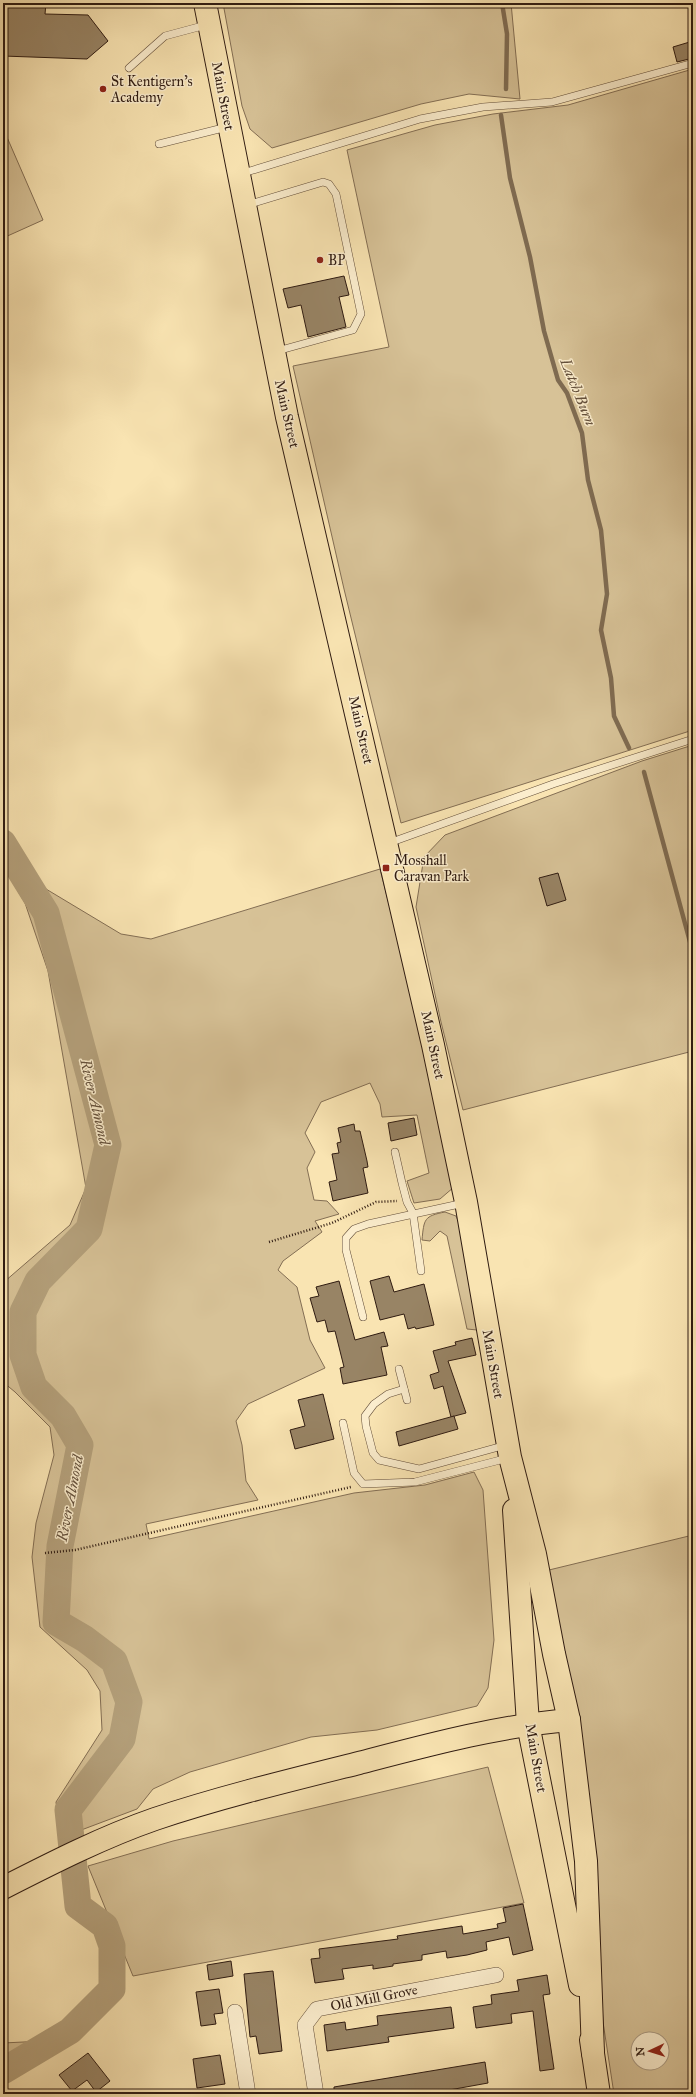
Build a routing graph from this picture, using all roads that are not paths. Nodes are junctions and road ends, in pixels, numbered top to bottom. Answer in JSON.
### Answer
{"nodes":[{"id":1,"x":207,"y":13,"type":"edge"},
{"id":2,"x":693,"y":63,"type":"edge"},
{"id":3,"x":129,"y":68,"type":"dead end"},
{"id":4,"x":229,"y":126,"type":"junction"},
{"id":5,"x":159,"y":144,"type":"dead end"},
{"id":6,"x":239,"y":175,"type":"junction"},
{"id":7,"x":245,"y":205,"type":"junction"},
{"id":8,"x":273,"y":352,"type":"junction"},
{"id":9,"x":693,"y":739,"type":"edge"},
{"id":10,"x":388,"y":843,"type":"junction"},
{"id":11,"x":395,"y":1152,"type":"dead end"},
{"id":12,"x":466,"y":1202,"type":"junction"},
{"id":13,"x":413,"y":1213,"type":"junction"},
{"id":14,"x":421,"y":1271,"type":"dead end"},
{"id":15,"x":363,"y":1317,"type":"dead end"},
{"id":16,"x":399,"y":1369,"type":"dead end"},
{"id":17,"x":404,"y":1388,"type":"junction"},
{"id":18,"x":407,"y":1400,"type":"dead end"},
{"id":19,"x":343,"y":1423,"type":"dead end"},
{"id":20,"x":509,"y":1451,"type":"junction"},
{"id":21,"x":560,"y":1721,"type":"junction"},
{"id":22,"x":528,"y":1724,"type":"junction"},
{"id":23,"x":3,"y":1888,"type":"edge"},
{"id":24,"x":496,"y":1975,"type":"dead end"},
{"id":25,"x":235,"y":2012,"type":"dead end"},
{"id":26,"x":593,"y":2053,"type":"junction"},
{"id":27,"x":248,"y":2094,"type":"edge"},
{"id":28,"x":316,"y":2094,"type":"edge"},
{"id":29,"x":599,"y":2094,"type":"edge"}],
"edges":[{"from":1,"to":3,"type":"lane"},
{"from":1,"to":4,"type":"main road","name":"Main Street"},
{"from":2,"to":6,"type":"lane"},
{"from":4,"to":5,"type":"lane"},
{"from":4,"to":6,"type":"main road","name":"Main Street"},
{"from":6,"to":7,"type":"main road","name":"Main Street"},
{"from":7,"to":8,"type":"main road","name":"Main Street"},
{"from":7,"to":8,"type":"lane"},
{"from":8,"to":10,"type":"main road","name":"Main Street"},
{"from":9,"to":10,"type":"lane"},
{"from":10,"to":12,"type":"main road","name":"Main Street"},
{"from":11,"to":13,"type":"lane"},
{"from":12,"to":13,"type":"lane"},
{"from":12,"to":20,"type":"main road","name":"Main Street"},
{"from":13,"to":14,"type":"lane"},
{"from":13,"to":15,"type":"lane"},
{"from":16,"to":17,"type":"lane"},
{"from":17,"to":18,"type":"lane"},
{"from":17,"to":20,"type":"lane"},
{"from":19,"to":20,"type":"lane"},
{"from":20,"to":21,"type":"main road","name":"Main Street"},
{"from":20,"to":22,"type":"main road","name":"Main Street"},
{"from":21,"to":22,"type":"main road"},
{"from":21,"to":26,"type":"main road","name":"Main Street"},
{"from":22,"to":23,"type":"main road"},
{"from":22,"to":26,"type":"main road","name":"Main Street"},
{"from":24,"to":28,"type":"street","name":"Old Mill Grove"},
{"from":25,"to":27,"type":"street"},
{"from":26,"to":29,"type":"main road","name":"Main Street"}]}
